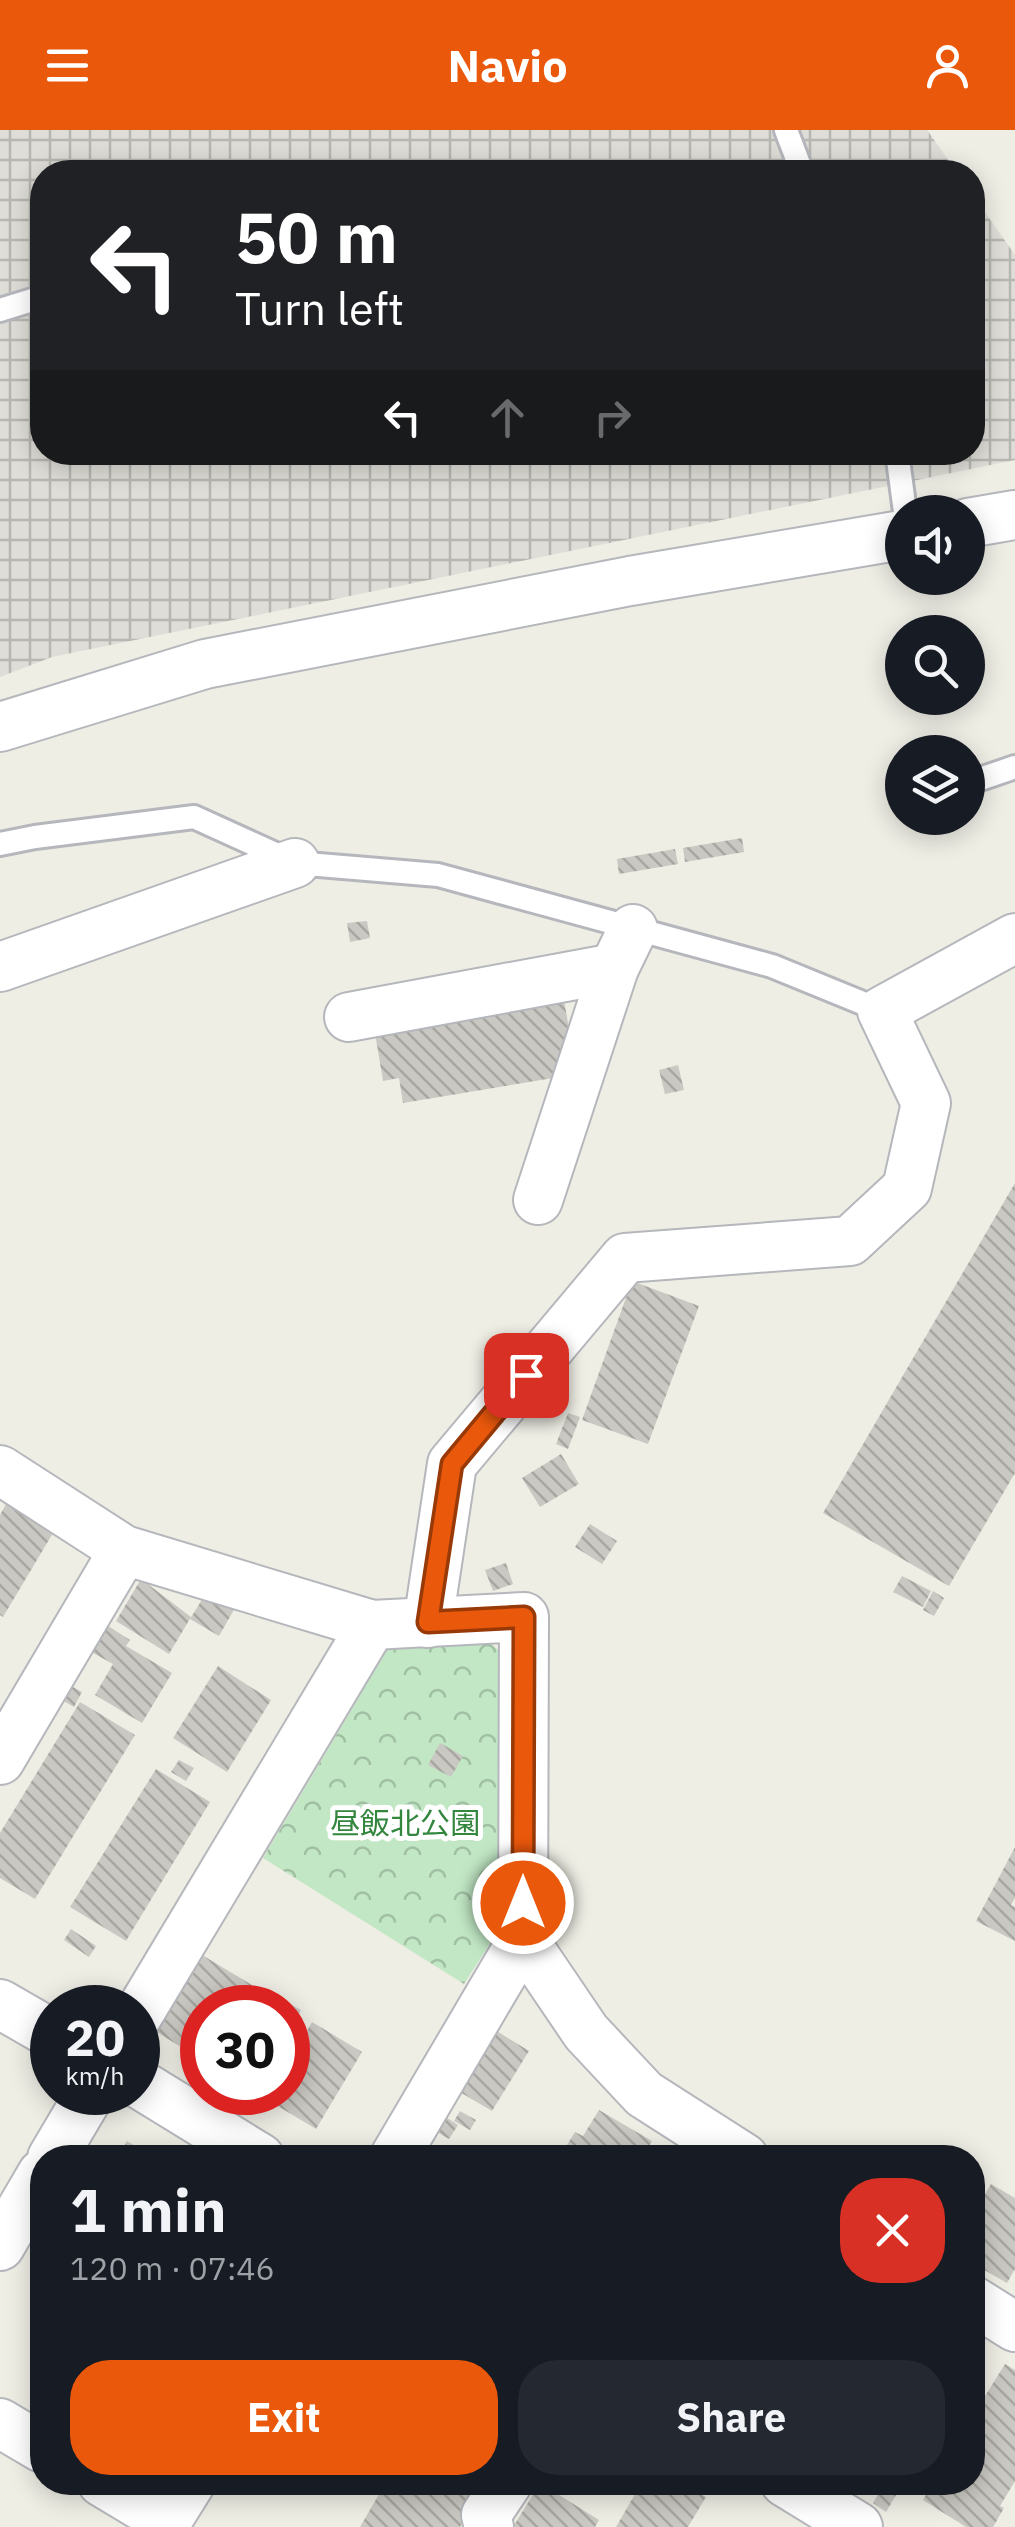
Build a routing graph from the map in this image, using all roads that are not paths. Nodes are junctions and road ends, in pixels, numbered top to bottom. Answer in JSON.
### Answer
{"nodes":[{"id":1,"x":786,"y":130,"type":"edge"},
{"id":2,"x":797,"y":160,"type":"edge"},
{"id":3,"x":30,"y":301,"type":"edge"},
{"id":4,"x":0,"y":310,"type":"edge"},
{"id":5,"x":900,"y":465,"type":"edge"},
{"id":6,"x":904,"y":495,"type":"edge"},
{"id":7,"x":1015,"y":515,"type":"edge"},
{"id":8,"x":985,"y":521,"type":"edge"},
{"id":9,"x":885,"y":538,"type":"edge"},
{"id":10,"x":0,"y":727,"type":"edge"},
{"id":11,"x":1015,"y":767,"type":"edge"},
{"id":12,"x":985,"y":777,"type":"edge"},
{"id":13,"x":0,"y":844,"type":"edge"},
{"id":14,"x":296,"y":863,"type":"junction"},
{"id":15,"x":1015,"y":938,"type":"edge"},
{"id":16,"x":623,"y":948,"type":"junction"},
{"id":17,"x":0,"y":967,"type":"edge"},
{"id":18,"x":882,"y":1011,"type":"junction"},
{"id":19,"x":349,"y":1017,"type":"dead end"},
{"id":20,"x":538,"y":1200,"type":"dead end"},
{"id":21,"x":0,"y":1470,"type":"edge"},
{"id":22,"x":124,"y":1550,"type":"junction"},
{"id":23,"x":428,"y":1622,"type":"junction"},
{"id":24,"x":372,"y":1626,"type":"junction"},
{"id":25,"x":0,"y":1760,"type":"edge"},
{"id":26,"x":523,"y":1939,"type":"junction"},
{"id":27,"x":156,"y":1985,"type":"edge"},
{"id":28,"x":0,"y":2004,"type":"edge"},
{"id":29,"x":30,"y":2021,"type":"edge"},
{"id":30,"x":160,"y":2097,"type":"edge"},
{"id":31,"x":77,"y":2115,"type":"edge"},
{"id":32,"x":60,"y":2145,"type":"edge"},
{"id":33,"x":239,"y":2145,"type":"edge"},
{"id":34,"x":402,"y":2145,"type":"edge"},
{"id":35,"x":724,"y":2145,"type":"edge"},
{"id":36,"x":30,"y":2195,"type":"edge"},
{"id":37,"x":0,"y":2246,"type":"edge"},
{"id":38,"x":985,"y":2308,"type":"edge"},
{"id":39,"x":1015,"y":2327,"type":"edge"},
{"id":40,"x":0,"y":2423,"type":"edge"},
{"id":41,"x":30,"y":2441,"type":"edge"},
{"id":42,"x":135,"y":2495,"type":"edge"},
{"id":43,"x":499,"y":2495,"type":"edge"},
{"id":44,"x":806,"y":2495,"type":"edge"},
{"id":45,"x":174,"y":2510,"type":"edge"},
{"id":46,"x":489,"y":2527,"type":"edge"},
{"id":47,"x":858,"y":2527,"type":"edge"}],
"edges":[{"from":1,"to":2,"type":"lane"},
{"from":3,"to":4,"type":"lane"},
{"from":5,"to":6,"type":"lane"},
{"from":7,"to":8,"type":"street"},
{"from":9,"to":10,"type":"street"},
{"from":11,"to":12,"type":"lane"},
{"from":13,"to":14,"type":"lane"},
{"from":14,"to":16,"type":"lane"},
{"from":14,"to":17,"type":"street"},
{"from":15,"to":18,"type":"street"},
{"from":16,"to":18,"type":"lane"},
{"from":16,"to":19,"type":"street"},
{"from":16,"to":20,"type":"street"},
{"from":18,"to":23,"type":"street"},
{"from":21,"to":22,"type":"street"},
{"from":22,"to":24,"type":"street"},
{"from":22,"to":25,"type":"street"},
{"from":23,"to":24,"type":"street"},
{"from":23,"to":26,"type":"street"},
{"from":24,"to":27,"type":"street"},
{"from":26,"to":34,"type":"street"},
{"from":26,"to":35,"type":"street"},
{"from":28,"to":29,"type":"street"},
{"from":30,"to":33,"type":"street"},
{"from":31,"to":32,"type":"street"},
{"from":36,"to":37,"type":"street"},
{"from":38,"to":39,"type":"street"},
{"from":40,"to":41,"type":"street"},
{"from":42,"to":45,"type":"street"},
{"from":43,"to":46,"type":"street"},
{"from":44,"to":47,"type":"street"}]}
